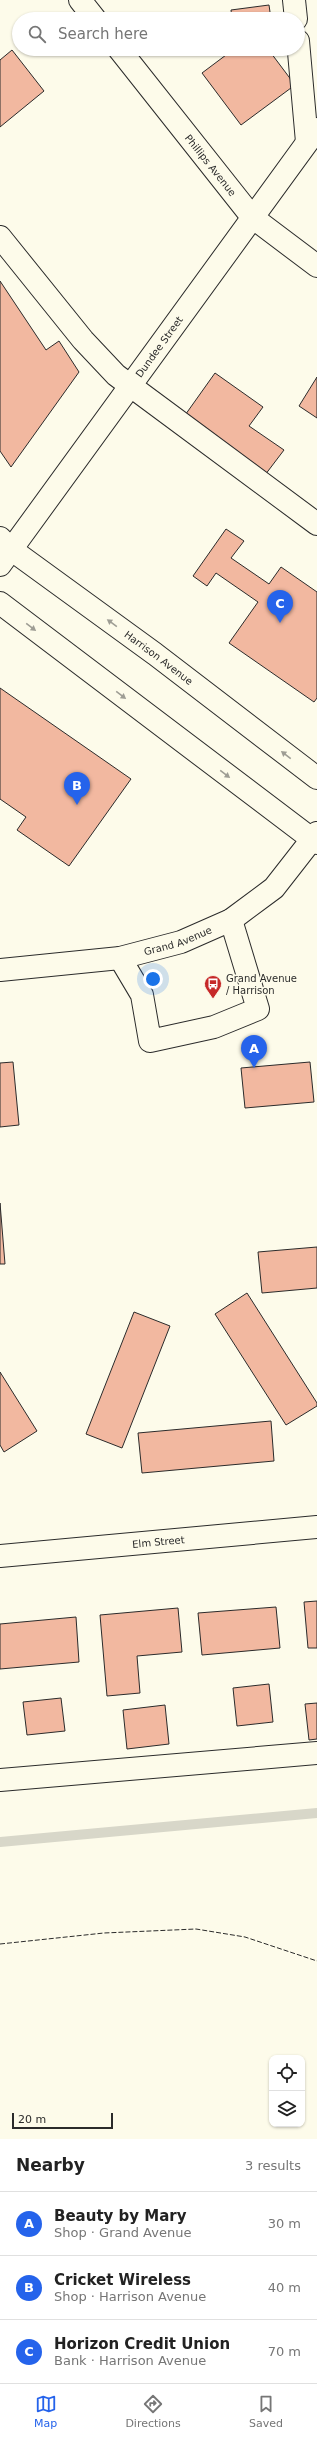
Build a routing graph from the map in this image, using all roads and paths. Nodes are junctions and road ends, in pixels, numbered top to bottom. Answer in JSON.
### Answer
{"nodes":[{"id":1,"x":294,"y":0,"type":"edge"},
{"id":2,"x":295,"y":12,"type":"edge"},
{"id":3,"x":125,"y":56,"type":"edge"},
{"id":4,"x":300,"y":56,"type":"edge"},
{"id":5,"x":312,"y":135,"type":"edge"},
{"id":6,"x":252,"y":217,"type":"junction"},
{"id":7,"x":0,"y":237,"type":"edge"},
{"id":8,"x":317,"y":266,"type":"edge"},
{"id":9,"x":130,"y":385,"type":"junction"},
{"id":10,"x":317,"y":524,"type":"edge"},
{"id":11,"x":4,"y":551,"type":"edge"},
{"id":12,"x":0,"y":603,"type":"edge"},
{"id":13,"x":317,"y":778,"type":"edge"},
{"id":14,"x":316,"y":838,"type":"edge"},
{"id":15,"x":231,"y":920,"type":"junction"},
{"id":16,"x":120,"y":958,"type":"junction"},
{"id":17,"x":0,"y":970,"type":"edge"},
{"id":18,"x":317,"y":1527,"type":"edge"},
{"id":19,"x":0,"y":1556,"type":"edge"},
{"id":20,"x":317,"y":1753,"type":"edge"},
{"id":21,"x":0,"y":1780,"type":"edge"}],
"edges":[{"from":1,"to":2,"type":"main road"},
{"from":3,"to":6,"type":"main road","name":"Phillips Avenue"},
{"from":4,"to":5,"type":"main road"},
{"from":5,"to":6,"type":"main road","name":"Dundee Street"},
{"from":6,"to":8,"type":"main road","name":"Phillips Avenue"},
{"from":6,"to":9,"type":"main road","name":"Dundee Street"},
{"from":7,"to":9,"type":"main road"},
{"from":9,"to":10,"type":"main road"},
{"from":9,"to":11,"type":"main road","name":"Dundee Street"},
{"from":13,"to":11,"type":"main road","name":"Harrison Avenue","one_way":true},
{"from":12,"to":14,"type":"main road","one_way":true},
{"from":14,"to":15,"type":"main road","name":"Grand Avenue"},
{"from":15,"to":16,"type":"main road","name":"Grand Avenue"},
{"from":15,"to":16,"type":"main road"},
{"from":16,"to":17,"type":"main road","name":"Grand Avenue"},
{"from":18,"to":19,"type":"main road","name":"Elm Street"},
{"from":20,"to":21,"type":"main road"}]}
